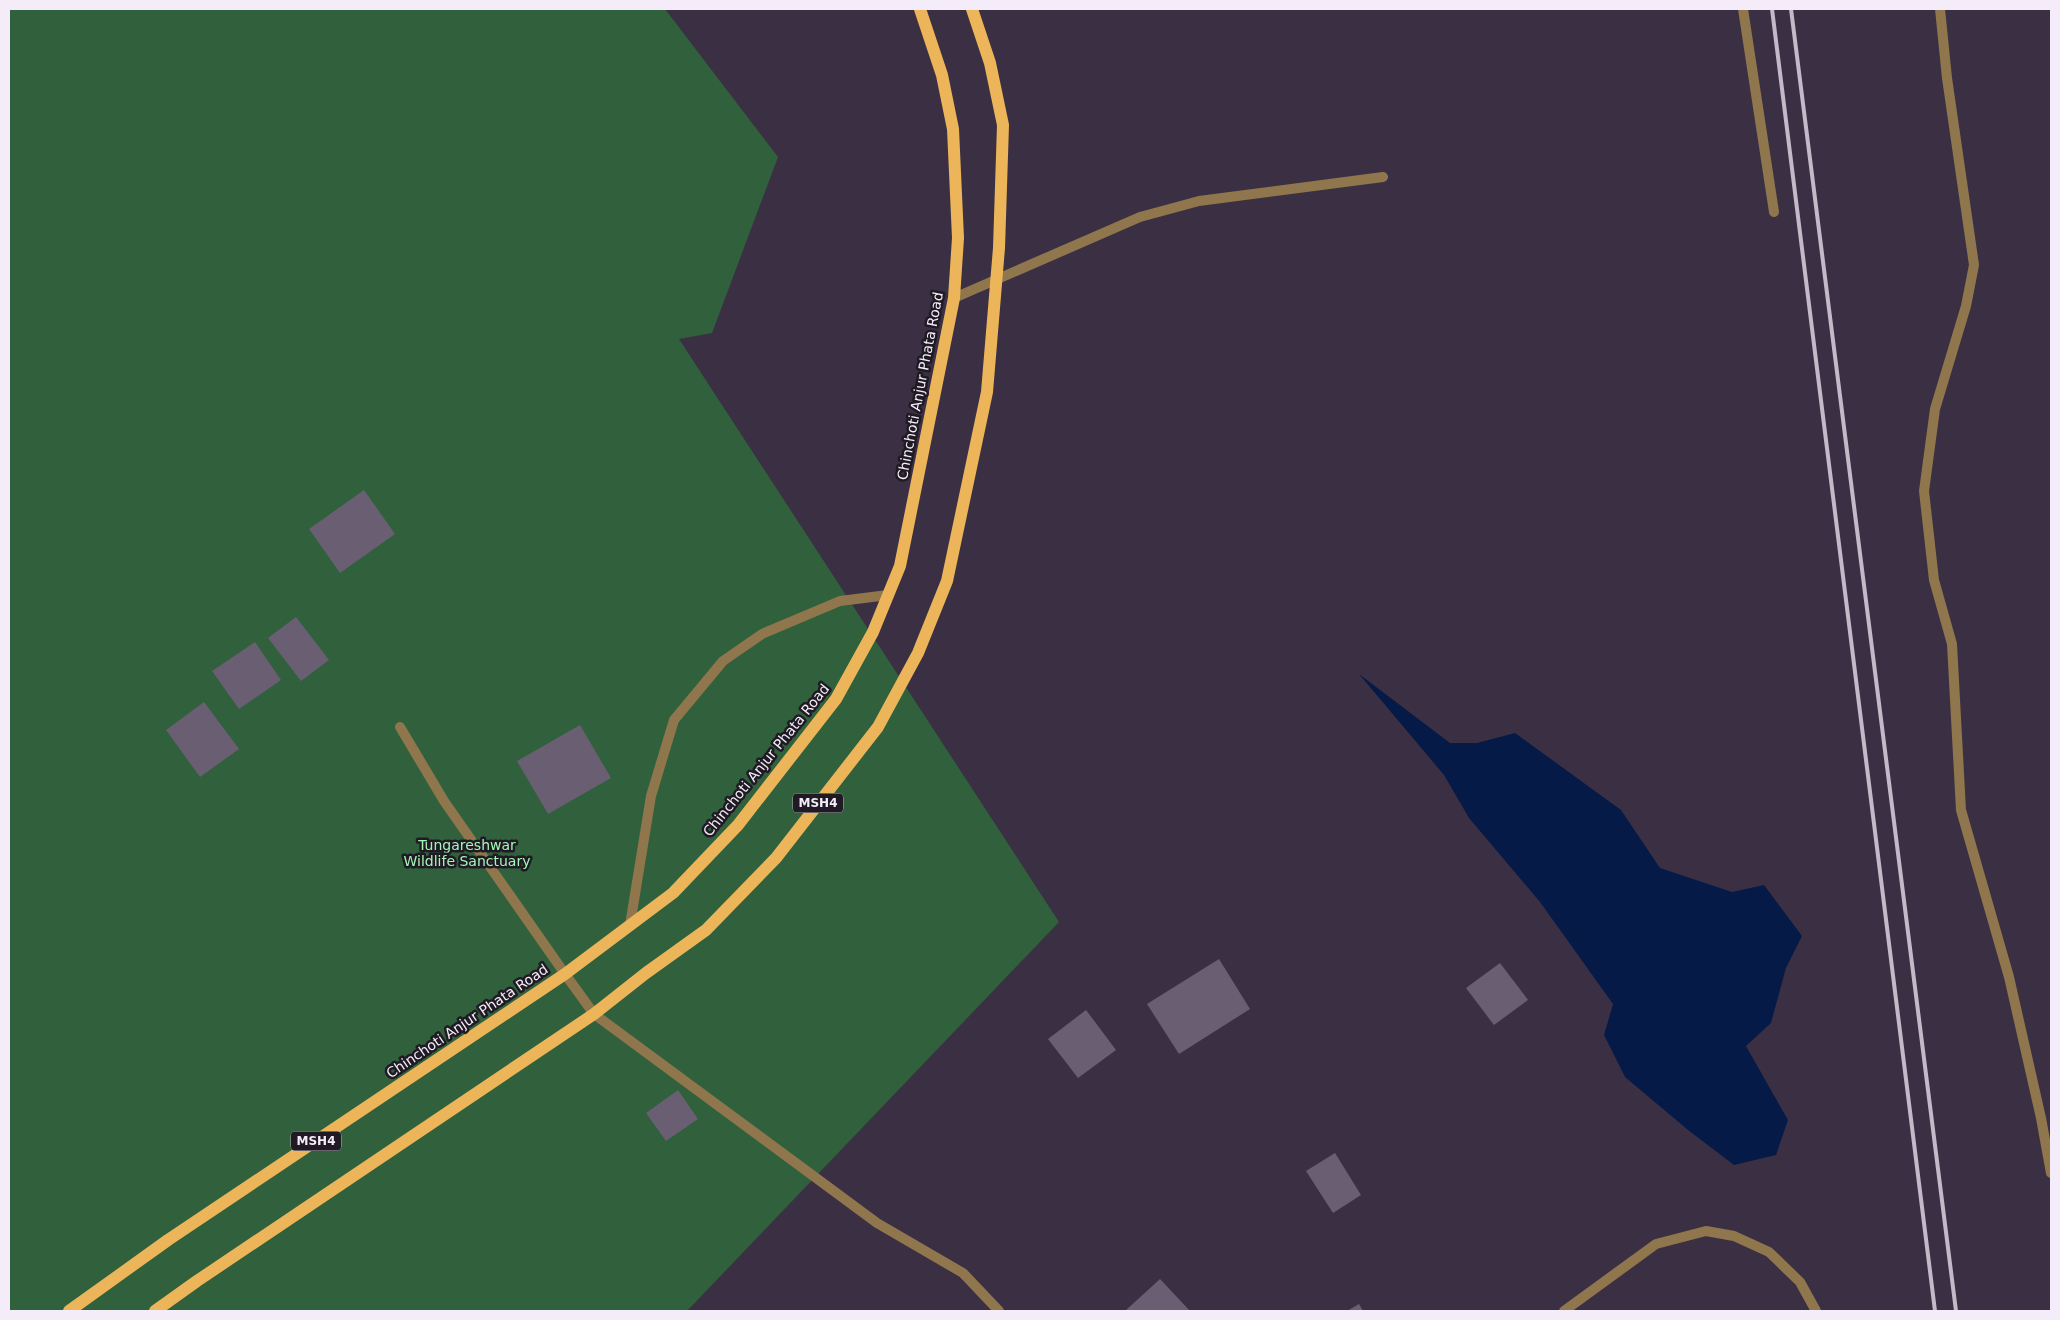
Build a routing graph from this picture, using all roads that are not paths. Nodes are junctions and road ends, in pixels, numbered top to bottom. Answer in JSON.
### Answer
{"nodes":[{"id":1,"x":920,"y":9,"type":"edge"},
{"id":2,"x":972,"y":9,"type":"edge"},
{"id":3,"x":1744,"y":9,"type":"edge"},
{"id":4,"x":1940,"y":9,"type":"edge"},
{"id":5,"x":1383,"y":177,"type":"dead end"},
{"id":6,"x":1774,"y":212,"type":"dead end"},
{"id":7,"x":997,"y":280,"type":"junction"},
{"id":8,"x":954,"y":298,"type":"junction"},
{"id":9,"x":888,"y":595,"type":"junction"},
{"id":10,"x":400,"y":727,"type":"dead end"},
{"id":11,"x":630,"y":925,"type":"junction"},
{"id":12,"x":565,"y":974,"type":"junction"},
{"id":13,"x":594,"y":1014,"type":"junction"},
{"id":14,"x":2051,"y":1173,"type":"edge"},
{"id":15,"x":69,"y":1311,"type":"edge"},
{"id":16,"x":155,"y":1311,"type":"edge"},
{"id":17,"x":999,"y":1311,"type":"edge"},
{"id":18,"x":1564,"y":1311,"type":"edge"},
{"id":19,"x":1816,"y":1311,"type":"edge"}],
"edges":[{"from":1,"to":8,"type":"main road","name":"Chinchoti Anjur Phata Road","number":"MSH4"},
{"from":2,"to":7,"type":"main road","number":"MSH4"},
{"from":3,"to":6,"type":"street"},
{"from":4,"to":14,"type":"street"},
{"from":5,"to":7,"type":"street"},
{"from":7,"to":8,"type":"street"},
{"from":7,"to":13,"type":"main road","number":"MSH4"},
{"from":8,"to":9,"type":"main road","name":"Chinchoti Anjur Phata Road","number":"MSH4"},
{"from":9,"to":11,"type":"main road","name":"Chinchoti Anjur Phata Road","number":"MSH4"},
{"from":9,"to":11,"type":"street"},
{"from":10,"to":12,"type":"street"},
{"from":11,"to":12,"type":"main road","name":"Chinchoti Anjur Phata Road","number":"MSH4"},
{"from":12,"to":13,"type":"street"},
{"from":12,"to":15,"type":"main road","name":"Chinchoti Anjur Phata Road","number":"MSH4"},
{"from":13,"to":16,"type":"main road","number":"MSH4"},
{"from":13,"to":17,"type":"street"},
{"from":18,"to":19,"type":"street"}]}
